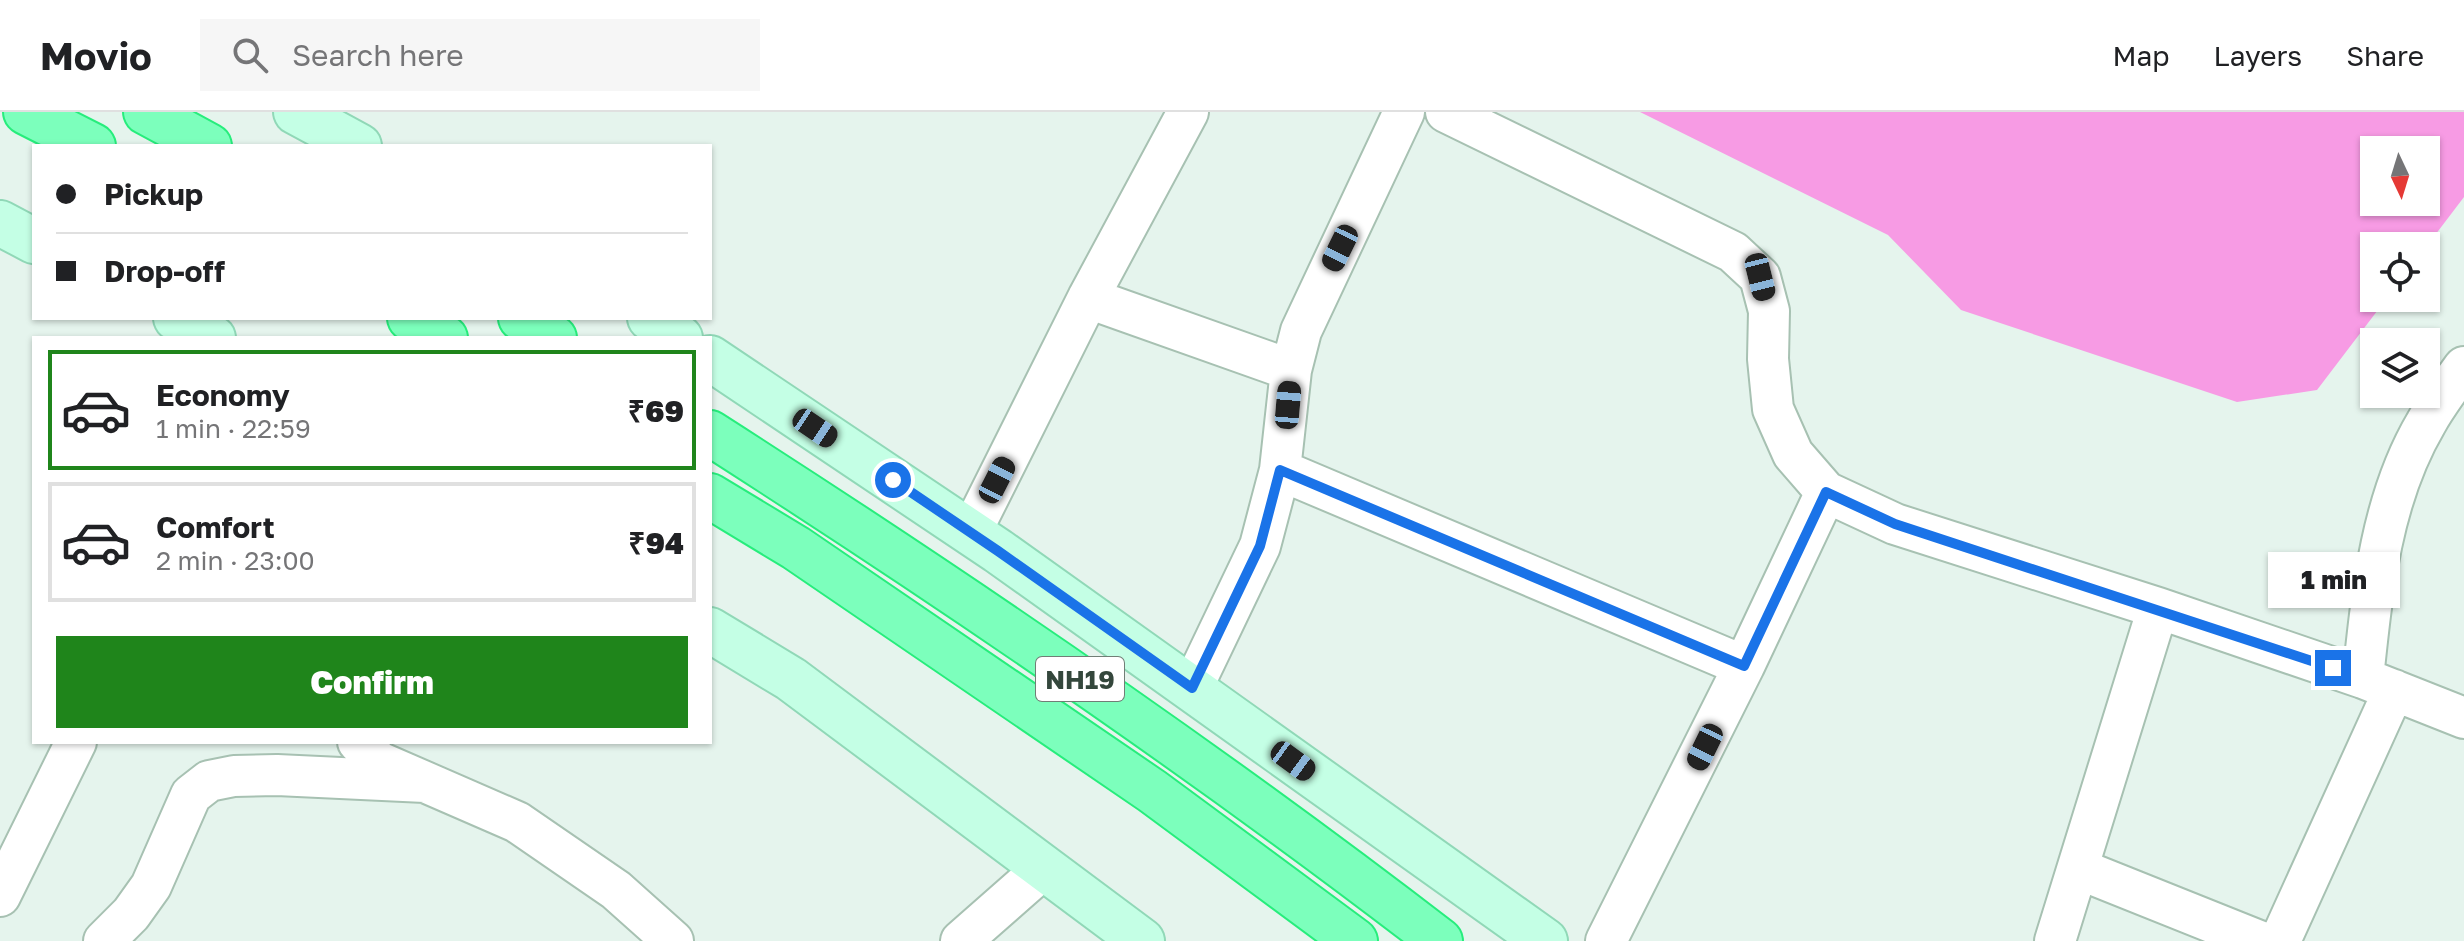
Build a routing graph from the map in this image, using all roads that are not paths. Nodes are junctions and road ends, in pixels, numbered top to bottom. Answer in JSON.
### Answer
{"nodes":[{"id":1,"x":26,"y":112,"type":"edge"},
{"id":2,"x":146,"y":112,"type":"edge"},
{"id":3,"x":296,"y":112,"type":"edge"},
{"id":4,"x":1188,"y":112,"type":"edge"},
{"id":5,"x":1404,"y":112,"type":"edge"},
{"id":6,"x":1446,"y":112,"type":"edge"},
{"id":7,"x":89,"y":144,"type":"edge"},
{"id":8,"x":205,"y":144,"type":"edge"},
{"id":9,"x":355,"y":144,"type":"edge"},
{"id":10,"x":1088,"y":298,"type":"junction"},
{"id":11,"x":180,"y":320,"type":"edge"},
{"id":12,"x":414,"y":320,"type":"edge"},
{"id":13,"x":524,"y":320,"type":"edge"},
{"id":14,"x":653,"y":320,"type":"edge"},
{"id":15,"x":209,"y":336,"type":"edge"},
{"id":16,"x":442,"y":336,"type":"edge"},
{"id":17,"x":551,"y":336,"type":"edge"},
{"id":18,"x":677,"y":336,"type":"edge"},
{"id":19,"x":712,"y":359,"type":"edge"},
{"id":20,"x":2464,"y":367,"type":"edge"},
{"id":21,"x":1291,"y":370,"type":"junction"},
{"id":22,"x":712,"y":434,"type":"edge"},
{"id":23,"x":1280,"y":470,"type":"junction"},
{"id":24,"x":1826,"y":492,"type":"junction"},
{"id":25,"x":712,"y":497,"type":"edge"},
{"id":26,"x":971,"y":532,"type":"junction"},
{"id":27,"x":2158,"y":608,"type":"junction"},
{"id":28,"x":712,"y":631,"type":"edge"},
{"id":29,"x":1744,"y":666,"type":"junction"},
{"id":30,"x":2378,"y":684,"type":"junction"},
{"id":31,"x":1192,"y":688,"type":"junction"},
{"id":32,"x":2464,"y":718,"type":"edge"},
{"id":33,"x":75,"y":744,"type":"edge"},
{"id":34,"x":360,"y":744,"type":"edge"},
{"id":35,"x":425,"y":782,"type":"junction"},
{"id":36,"x":1044,"y":868,"type":"junction"},
{"id":37,"x":2079,"y":869,"type":"junction"},
{"id":38,"x":0,"y":896,"type":"edge"},
{"id":39,"x":104,"y":941,"type":"edge"},
{"id":40,"x":673,"y":941,"type":"edge"},
{"id":41,"x":961,"y":941,"type":"edge"},
{"id":42,"x":1142,"y":941,"type":"edge"},
{"id":43,"x":1355,"y":941,"type":"edge"},
{"id":44,"x":1440,"y":941,"type":"edge"},
{"id":45,"x":1545,"y":941,"type":"edge"},
{"id":46,"x":1606,"y":941,"type":"edge"},
{"id":47,"x":2055,"y":941,"type":"edge"},
{"id":48,"x":2259,"y":941,"type":"edge"},
{"id":49,"x":2280,"y":941,"type":"edge"}],
"edges":[{"from":1,"to":7,"type":"highway"},
{"from":2,"to":8,"type":"highway"},
{"from":3,"to":9,"type":"main road"},
{"from":4,"to":10,"type":"street"},
{"from":5,"to":21,"type":"street"},
{"from":6,"to":24,"type":"street"},
{"from":10,"to":21,"type":"street"},
{"from":10,"to":26,"type":"street"},
{"from":11,"to":15,"type":"main road"},
{"from":12,"to":16,"type":"highway"},
{"from":13,"to":17,"type":"highway"},
{"from":14,"to":18,"type":"main road"},
{"from":19,"to":26,"type":"main road"},
{"from":20,"to":30,"type":"street"},
{"from":21,"to":23,"type":"street"},
{"from":22,"to":44,"type":"highway","number":"NH19"},
{"from":23,"to":29,"type":"street"},
{"from":23,"to":31,"type":"street"},
{"from":24,"to":27,"type":"street"},
{"from":24,"to":29,"type":"street"},
{"from":25,"to":43,"type":"highway","number":"NH19"},
{"from":26,"to":31,"type":"main road"},
{"from":27,"to":30,"type":"street"},
{"from":27,"to":37,"type":"street"},
{"from":28,"to":36,"type":"main road"},
{"from":29,"to":46,"type":"street"},
{"from":30,"to":32,"type":"street"},
{"from":30,"to":49,"type":"street"},
{"from":31,"to":45,"type":"main road"},
{"from":33,"to":38,"type":"street"},
{"from":34,"to":35,"type":"street"},
{"from":35,"to":39,"type":"street"},
{"from":35,"to":40,"type":"street"},
{"from":36,"to":41,"type":"street"},
{"from":36,"to":42,"type":"main road"},
{"from":37,"to":47,"type":"street"},
{"from":37,"to":48,"type":"street"}]}
